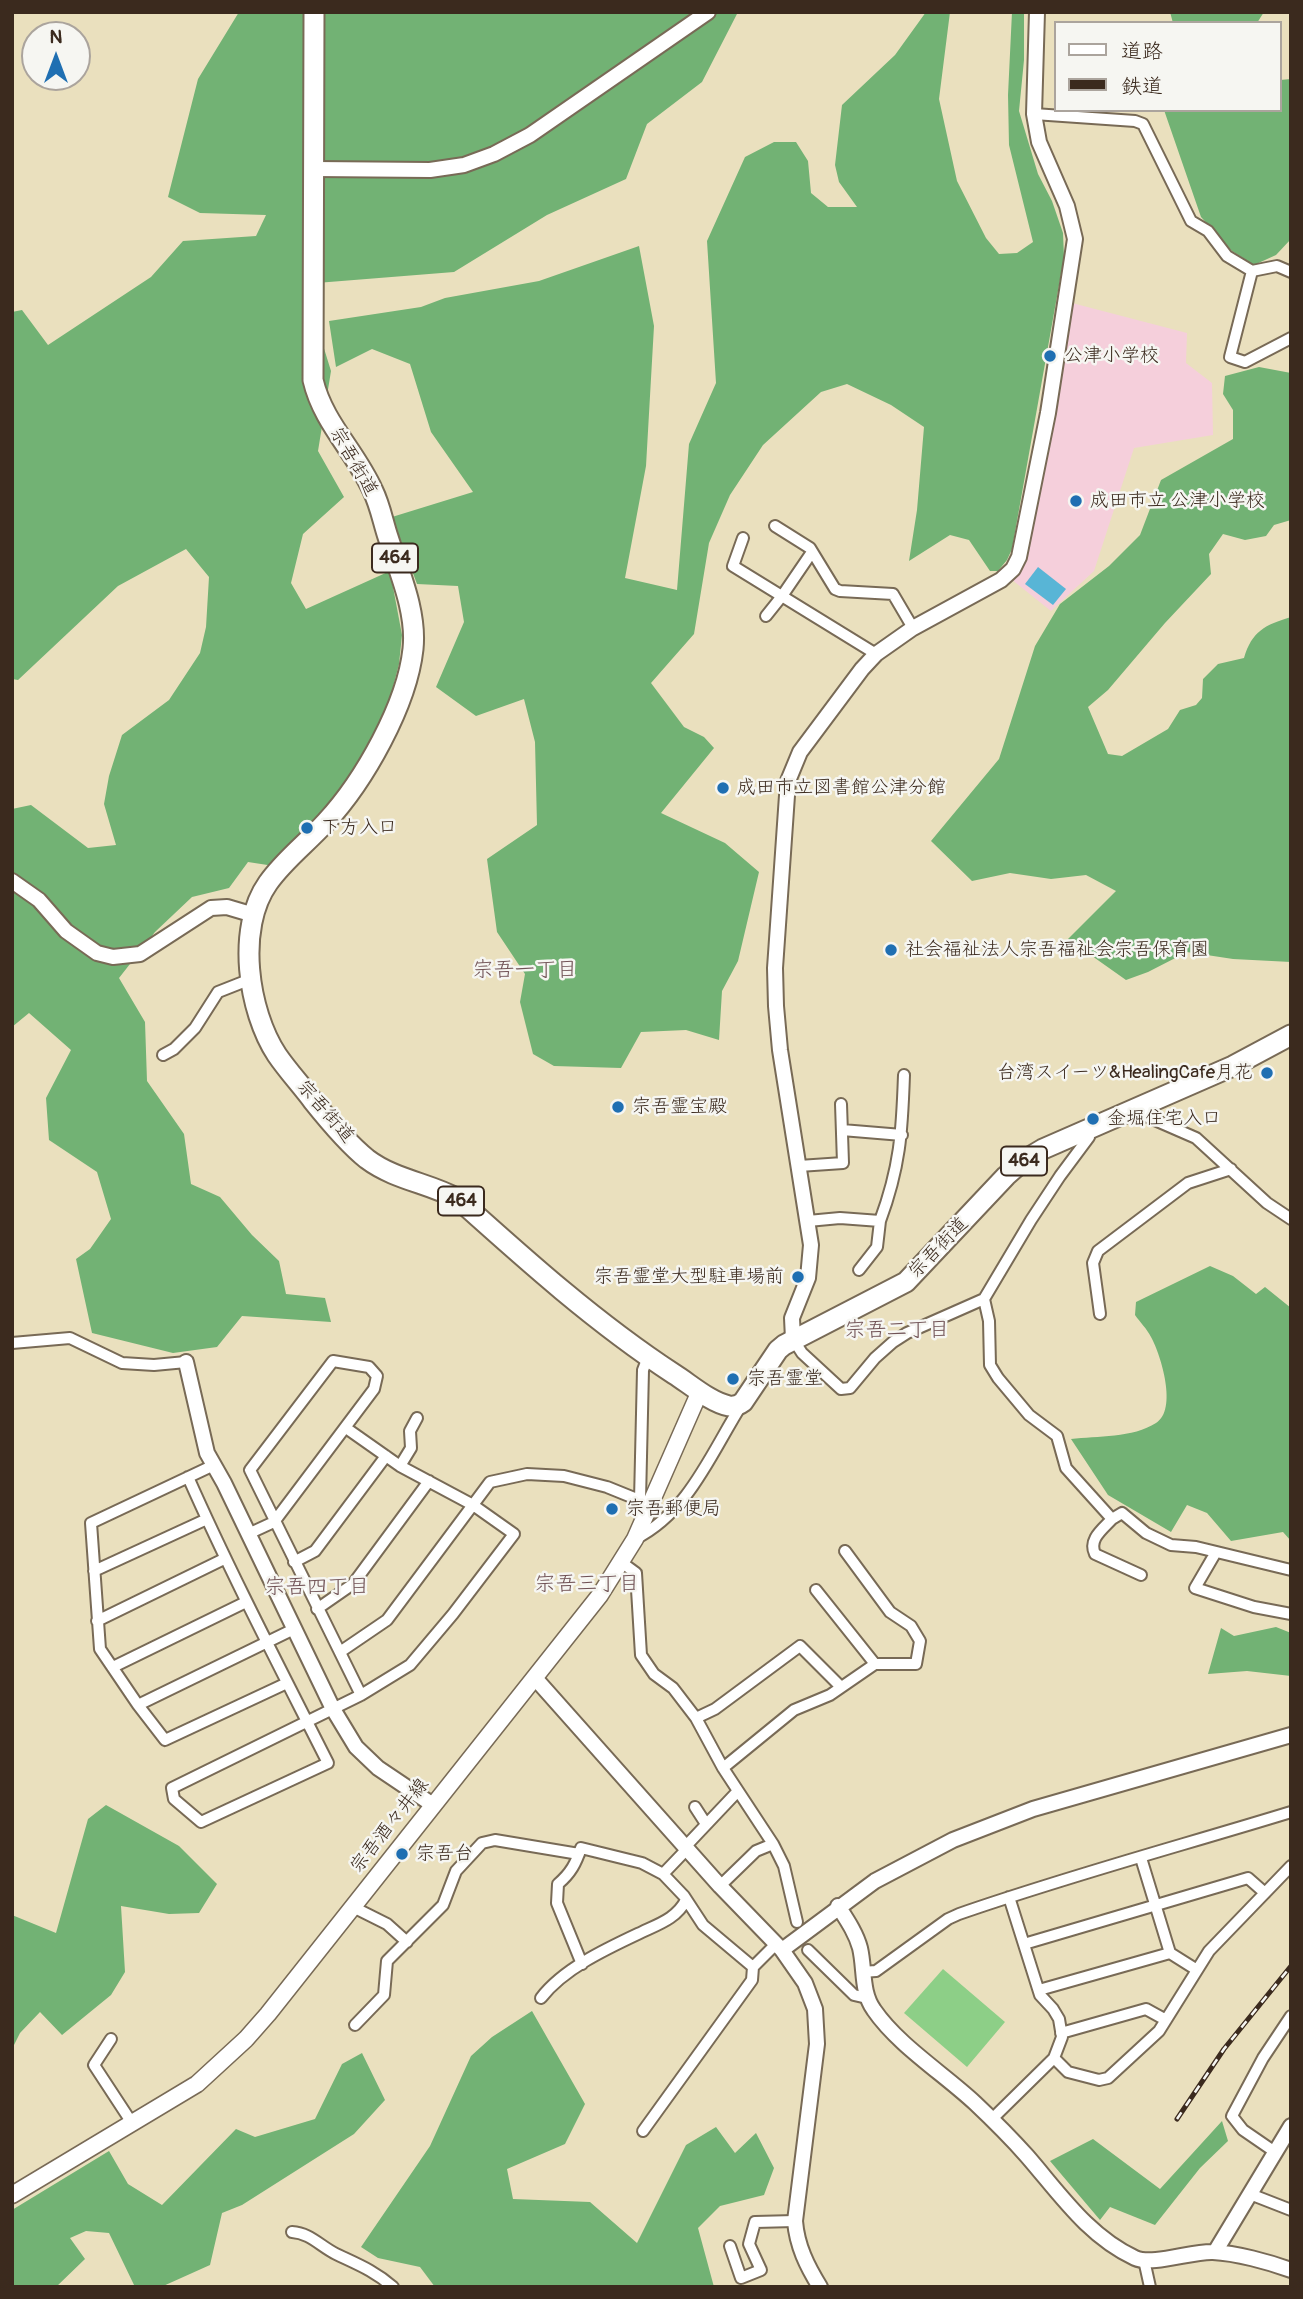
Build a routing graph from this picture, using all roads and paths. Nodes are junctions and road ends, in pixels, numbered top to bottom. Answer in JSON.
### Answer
{"nodes":[{"id":1,"x":314,"y":12,"type":"edge"},
{"id":2,"x":708,"y":12,"type":"edge"},
{"id":3,"x":1037,"y":12,"type":"edge"},
{"id":4,"x":1034,"y":114,"type":"junction"},
{"id":5,"x":315,"y":169,"type":"junction"},
{"id":6,"x":1252,"y":271,"type":"junction"},
{"id":7,"x":1291,"y":272,"type":"edge"},
{"id":8,"x":1291,"y":338,"type":"edge"},
{"id":9,"x":775,"y":526,"type":"dead end"},
{"id":10,"x":743,"y":538,"type":"dead end"},
{"id":11,"x":812,"y":552,"type":"junction"},
{"id":12,"x":782,"y":596,"type":"junction"},
{"id":13,"x":765,"y":616,"type":"dead end"},
{"id":14,"x":914,"y":628,"type":"junction"},
{"id":15,"x":876,"y":654,"type":"junction"},
{"id":16,"x":12,"y":881,"type":"edge"},
{"id":17,"x":254,"y":915,"type":"junction"},
{"id":18,"x":251,"y":979,"type":"junction"},
{"id":19,"x":1291,"y":1035,"type":"edge"},
{"id":20,"x":163,"y":1055,"type":"dead end"},
{"id":21,"x":904,"y":1076,"type":"dead end"},
{"id":22,"x":841,"y":1104,"type":"dead end"},
{"id":23,"x":1131,"y":1110,"type":"junction"},
{"id":24,"x":1087,"y":1129,"type":"junction"},
{"id":25,"x":842,"y":1130,"type":"junction"},
{"id":26,"x":902,"y":1135,"type":"junction"},
{"id":27,"x":799,"y":1166,"type":"junction"},
{"id":28,"x":1231,"y":1169,"type":"junction"},
{"id":29,"x":1291,"y":1219,"type":"edge"},
{"id":30,"x":808,"y":1221,"type":"junction"},
{"id":31,"x":880,"y":1222,"type":"junction"},
{"id":32,"x":859,"y":1270,"type":"dead end"},
{"id":33,"x":984,"y":1299,"type":"junction"},
{"id":34,"x":1100,"y":1314,"type":"dead end"},
{"id":35,"x":793,"y":1339,"type":"junction"},
{"id":36,"x":12,"y":1343,"type":"edge"},
{"id":37,"x":648,"y":1357,"type":"junction"},
{"id":38,"x":186,"y":1362,"type":"joint"},
{"id":39,"x":700,"y":1391,"type":"junction"},
{"id":40,"x":743,"y":1402,"type":"junction"},
{"id":41,"x":417,"y":1418,"type":"dead end"},
{"id":42,"x":346,"y":1428,"type":"junction"},
{"id":43,"x":386,"y":1456,"type":"junction"},
{"id":44,"x":214,"y":1465,"type":"junction"},
{"id":45,"x":400,"y":1465,"type":"junction"},
{"id":46,"x":188,"y":1476,"type":"junction"},
{"id":47,"x":429,"y":1481,"type":"junction"},
{"id":48,"x":644,"y":1502,"type":"junction"},
{"id":49,"x":473,"y":1505,"type":"junction"},
{"id":50,"x":207,"y":1519,"type":"junction"},
{"id":51,"x":1112,"y":1519,"type":"junction"},
{"id":52,"x":274,"y":1522,"type":"junction"},
{"id":53,"x":248,"y":1534,"type":"junction"},
{"id":54,"x":635,"y":1539,"type":"junction"},
{"id":55,"x":845,"y":1551,"type":"dead end"},
{"id":56,"x":1216,"y":1552,"type":"junction"},
{"id":57,"x":224,"y":1559,"type":"junction"},
{"id":58,"x":295,"y":1562,"type":"junction"},
{"id":59,"x":621,"y":1562,"type":"junction"},
{"id":60,"x":1291,"y":1570,"type":"edge"},
{"id":61,"x":94,"y":1571,"type":"junction"},
{"id":62,"x":1141,"y":1575,"type":"dead end"},
{"id":63,"x":816,"y":1590,"type":"dead end"},
{"id":64,"x":246,"y":1602,"type":"junction"},
{"id":65,"x":317,"y":1609,"type":"junction"},
{"id":66,"x":1291,"y":1614,"type":"edge"},
{"id":67,"x":97,"y":1621,"type":"junction"},
{"id":68,"x":294,"y":1629,"type":"junction"},
{"id":69,"x":267,"y":1642,"type":"junction"},
{"id":70,"x":340,"y":1652,"type":"junction"},
{"id":71,"x":875,"y":1664,"type":"junction"},
{"id":72,"x":113,"y":1667,"type":"junction"},
{"id":73,"x":535,"y":1678,"type":"junction"},
{"id":74,"x":287,"y":1683,"type":"junction"},
{"id":75,"x":841,"y":1687,"type":"junction"},
{"id":76,"x":360,"y":1695,"type":"junction"},
{"id":77,"x":138,"y":1705,"type":"junction"},
{"id":78,"x":333,"y":1709,"type":"junction"},
{"id":79,"x":696,"y":1718,"type":"junction"},
{"id":80,"x":307,"y":1721,"type":"junction"},
{"id":81,"x":1291,"y":1735,"type":"edge"},
{"id":82,"x":723,"y":1768,"type":"junction"},
{"id":83,"x":738,"y":1791,"type":"junction"},
{"id":84,"x":433,"y":1805,"type":"junction"},
{"id":85,"x":695,"y":1807,"type":"dead end"},
{"id":86,"x":1291,"y":1812,"type":"edge"},
{"id":87,"x":706,"y":1824,"type":"junction"},
{"id":88,"x":773,"y":1844,"type":"junction"},
{"id":89,"x":686,"y":1848,"type":"junction"},
{"id":90,"x":579,"y":1854,"type":"junction"},
{"id":91,"x":1142,"y":1858,"type":"junction"},
{"id":92,"x":1291,"y":1866,"type":"edge"},
{"id":93,"x":663,"y":1874,"type":"junction"},
{"id":94,"x":720,"y":1886,"type":"junction"},
{"id":95,"x":1265,"y":1893,"type":"junction"},
{"id":96,"x":1009,"y":1897,"type":"junction"},
{"id":97,"x":686,"y":1900,"type":"junction"},
{"id":98,"x":1156,"y":1905,"type":"junction"},
{"id":99,"x":838,"y":1906,"type":"junction"},
{"id":100,"x":353,"y":1907,"type":"junction"},
{"id":101,"x":797,"y":1922,"type":"dead end"},
{"id":102,"x":407,"y":1942,"type":"junction"},
{"id":103,"x":1024,"y":1944,"type":"junction"},
{"id":104,"x":779,"y":1947,"type":"junction"},
{"id":105,"x":808,"y":1950,"type":"dead end"},
{"id":106,"x":1170,"y":1953,"type":"junction"},
{"id":107,"x":582,"y":1964,"type":"junction"},
{"id":108,"x":753,"y":1967,"type":"junction"},
{"id":109,"x":1197,"y":1970,"type":"junction"},
{"id":110,"x":863,"y":1972,"type":"junction"},
{"id":111,"x":1039,"y":1990,"type":"junction"},
{"id":112,"x":541,"y":1998,"type":"dead end"},
{"id":113,"x":867,"y":1998,"type":"junction"},
{"id":114,"x":1291,"y":2016,"type":"edge"},
{"id":115,"x":1166,"y":2020,"type":"junction"},
{"id":116,"x":355,"y":2025,"type":"dead end"},
{"id":117,"x":1061,"y":2033,"type":"junction"},
{"id":118,"x":111,"y":2039,"type":"dead end"},
{"id":119,"x":1054,"y":2058,"type":"junction"},
{"id":120,"x":992,"y":2119,"type":"junction"},
{"id":121,"x":132,"y":2123,"type":"junction"},
{"id":122,"x":1291,"y":2126,"type":"edge"},
{"id":123,"x":643,"y":2131,"type":"dead end"},
{"id":124,"x":1275,"y":2152,"type":"junction"},
{"id":125,"x":1250,"y":2194,"type":"junction"},
{"id":126,"x":12,"y":2195,"type":"edge"},
{"id":127,"x":1291,"y":2210,"type":"edge"},
{"id":128,"x":795,"y":2221,"type":"junction"},
{"id":129,"x":292,"y":2232,"type":"dead end"},
{"id":130,"x":730,"y":2246,"type":"dead end"},
{"id":131,"x":1215,"y":2252,"type":"junction"},
{"id":132,"x":1144,"y":2260,"type":"junction"},
{"id":133,"x":1290,"y":2272,"type":"edge"},
{"id":134,"x":393,"y":2287,"type":"edge"},
{"id":135,"x":820,"y":2287,"type":"edge"},
{"id":136,"x":1150,"y":2287,"type":"edge"}],
"edges":[{"from":1,"to":5,"type":"highway","name":"宗吾街道","number":"464"},
{"from":2,"to":5,"type":"street"},
{"from":3,"to":4,"type":"street"},
{"from":4,"to":6,"type":"street"},
{"from":4,"to":14,"type":"street"},
{"from":5,"to":17,"type":"highway","name":"宗吾街道","number":"464"},
{"from":6,"to":7,"type":"street"},
{"from":6,"to":8,"type":"street"},
{"from":9,"to":11,"type":"street"},
{"from":10,"to":12,"type":"street"},
{"from":11,"to":12,"type":"street"},
{"from":11,"to":14,"type":"street"},
{"from":12,"to":13,"type":"street"},
{"from":12,"to":15,"type":"street"},
{"from":14,"to":15,"type":"street"},
{"from":15,"to":27,"type":"street"},
{"from":16,"to":17,"type":"street"},
{"from":17,"to":18,"type":"highway","name":"宗吾街道","number":"464"},
{"from":18,"to":20,"type":"street"},
{"from":18,"to":37,"type":"highway","name":"宗吾街道","number":"464"},
{"from":19,"to":23,"type":"highway","name":"宗吾街道","number":"464"},
{"from":21,"to":26,"type":"street"},
{"from":22,"to":25,"type":"street"},
{"from":23,"to":24,"type":"highway","name":"宗吾街道","number":"464"},
{"from":23,"to":28,"type":"street"},
{"from":24,"to":33,"type":"street"},
{"from":24,"to":35,"type":"highway","name":"宗吾街道","number":"464"},
{"from":25,"to":26,"type":"street"},
{"from":25,"to":27,"type":"street"},
{"from":26,"to":31,"type":"street"},
{"from":27,"to":30,"type":"street"},
{"from":28,"to":29,"type":"street"},
{"from":28,"to":34,"type":"street"},
{"from":30,"to":31,"type":"street"},
{"from":30,"to":35,"type":"street"},
{"from":31,"to":32,"type":"street"},
{"from":33,"to":35,"type":"street"},
{"from":33,"to":51,"type":"street"},
{"from":35,"to":40,"type":"highway","name":"宗吾街道","number":"464"},
{"from":36,"to":38,"type":"street"},
{"from":37,"to":39,"type":"highway","name":"宗吾街道","number":"464"},
{"from":37,"to":48,"type":"street"},
{"from":38,"to":44,"type":"street"},
{"from":39,"to":40,"type":"highway","name":"宗吾街道","number":"464"},
{"from":39,"to":48,"type":"main road","name":"宗吾酒々井線"},
{"from":40,"to":54,"type":"street"},
{"from":41,"to":45,"type":"street"},
{"from":42,"to":43,"type":"street"},
{"from":42,"to":52,"type":"street"},
{"from":42,"to":52,"type":"street"},
{"from":43,"to":45,"type":"street"},
{"from":43,"to":58,"type":"street"},
{"from":44,"to":46,"type":"street"},
{"from":44,"to":53,"type":"street"},
{"from":45,"to":47,"type":"street"},
{"from":46,"to":50,"type":"street"},
{"from":46,"to":61,"type":"street"},
{"from":47,"to":49,"type":"street"},
{"from":47,"to":65,"type":"street"},
{"from":48,"to":49,"type":"street"},
{"from":48,"to":54,"type":"main road","name":"宗吾酒々井線"},
{"from":49,"to":70,"type":"street"},
{"from":49,"to":76,"type":"street"},
{"from":50,"to":57,"type":"street"},
{"from":50,"to":61,"type":"street"},
{"from":51,"to":56,"type":"street"},
{"from":51,"to":62,"type":"street"},
{"from":52,"to":53,"type":"street"},
{"from":52,"to":58,"type":"street"},
{"from":53,"to":68,"type":"street"},
{"from":54,"to":59,"type":"main road","name":"宗吾酒々井線"},
{"from":55,"to":71,"type":"street"},
{"from":56,"to":60,"type":"street"},
{"from":56,"to":66,"type":"street"},
{"from":57,"to":64,"type":"street"},
{"from":57,"to":67,"type":"street"},
{"from":58,"to":65,"type":"street"},
{"from":59,"to":73,"type":"main road","name":"宗吾酒々井線"},
{"from":59,"to":79,"type":"street"},
{"from":61,"to":67,"type":"street"},
{"from":63,"to":71,"type":"street"},
{"from":64,"to":69,"type":"street"},
{"from":64,"to":72,"type":"street"},
{"from":65,"to":70,"type":"street"},
{"from":67,"to":72,"type":"street"},
{"from":68,"to":69,"type":"street"},
{"from":68,"to":78,"type":"street"},
{"from":69,"to":74,"type":"street"},
{"from":69,"to":77,"type":"street"},
{"from":70,"to":76,"type":"street"},
{"from":71,"to":75,"type":"street"},
{"from":72,"to":77,"type":"street"},
{"from":73,"to":84,"type":"main road","name":"宗吾酒々井線"},
{"from":73,"to":89,"type":"street"},
{"from":74,"to":77,"type":"street"},
{"from":74,"to":80,"type":"street"},
{"from":75,"to":79,"type":"street"},
{"from":75,"to":82,"type":"street"},
{"from":76,"to":78,"type":"street"},
{"from":78,"to":80,"type":"street"},
{"from":78,"to":84,"type":"street"},
{"from":79,"to":82,"type":"street"},
{"from":80,"to":80,"type":"street"},
{"from":81,"to":99,"type":"street"},
{"from":82,"to":83,"type":"street"},
{"from":83,"to":87,"type":"street"},
{"from":83,"to":88,"type":"street"},
{"from":84,"to":100,"type":"main road","name":"宗吾酒々井線"},
{"from":85,"to":87,"type":"street"},
{"from":86,"to":91,"type":"street"},
{"from":87,"to":89,"type":"street"},
{"from":88,"to":94,"type":"street"},
{"from":88,"to":101,"type":"street"},
{"from":89,"to":93,"type":"street"},
{"from":89,"to":94,"type":"street"},
{"from":90,"to":93,"type":"street"},
{"from":90,"to":102,"type":"street"},
{"from":90,"to":107,"type":"street"},
{"from":91,"to":96,"type":"street"},
{"from":91,"to":98,"type":"street"},
{"from":92,"to":95,"type":"street"},
{"from":93,"to":97,"type":"street"},
{"from":94,"to":104,"type":"street"},
{"from":95,"to":98,"type":"street"},
{"from":95,"to":109,"type":"street"},
{"from":96,"to":103,"type":"street"},
{"from":96,"to":110,"type":"street"},
{"from":97,"to":107,"type":"street"},
{"from":97,"to":108,"type":"street"},
{"from":98,"to":103,"type":"street"},
{"from":98,"to":106,"type":"street"},
{"from":99,"to":104,"type":"street"},
{"from":99,"to":110,"type":"street"},
{"from":100,"to":102,"type":"street"},
{"from":100,"to":121,"type":"main road","name":"宗吾酒々井線"},
{"from":102,"to":116,"type":"street"},
{"from":103,"to":111,"type":"street"},
{"from":104,"to":108,"type":"street"},
{"from":104,"to":128,"type":"street"},
{"from":105,"to":113,"type":"street"},
{"from":106,"to":109,"type":"street"},
{"from":106,"to":111,"type":"street"},
{"from":107,"to":112,"type":"street"},
{"from":108,"to":123,"type":"street"},
{"from":109,"to":115,"type":"street"},
{"from":110,"to":113,"type":"street"},
{"from":111,"to":117,"type":"street"},
{"from":113,"to":120,"type":"street"},
{"from":114,"to":124,"type":"street"},
{"from":115,"to":117,"type":"street"},
{"from":115,"to":119,"type":"street"},
{"from":117,"to":119,"type":"street"},
{"from":118,"to":121,"type":"street"},
{"from":119,"to":120,"type":"street"},
{"from":120,"to":132,"type":"street"},
{"from":121,"to":126,"type":"main road","name":"宗吾酒々井線"},
{"from":122,"to":124,"type":"street"},
{"from":124,"to":125,"type":"street"},
{"from":125,"to":127,"type":"street"},
{"from":125,"to":131,"type":"street"},
{"from":128,"to":130,"type":"street"},
{"from":128,"to":135,"type":"street"},
{"from":129,"to":134,"type":"street"},
{"from":131,"to":132,"type":"street"},
{"from":131,"to":133,"type":"street"},
{"from":132,"to":136,"type":"street"}]}
